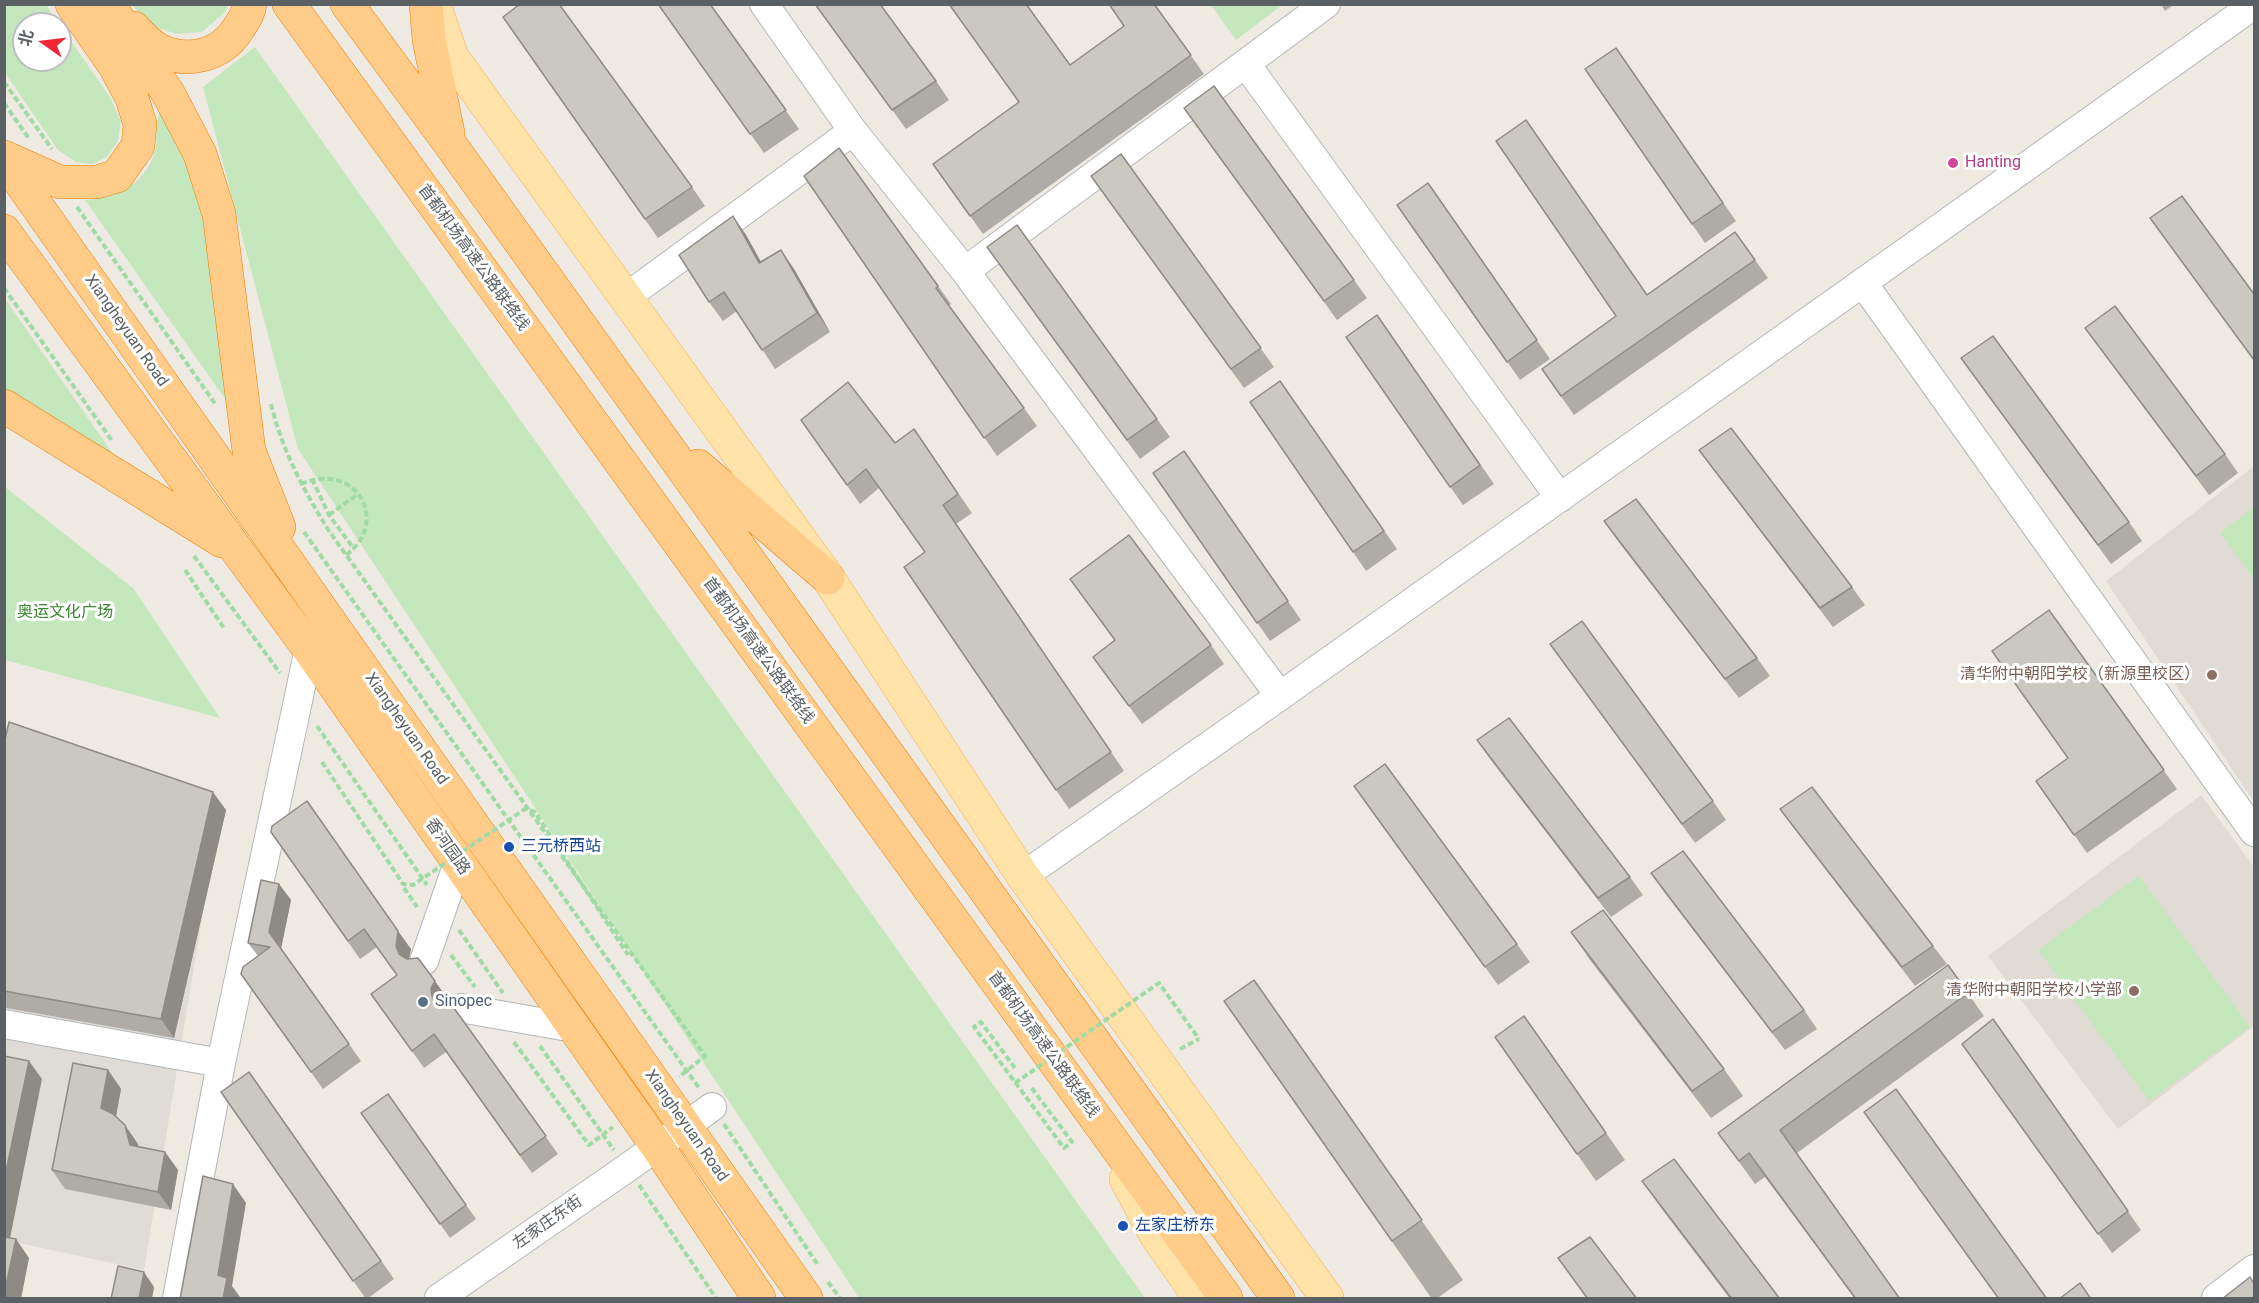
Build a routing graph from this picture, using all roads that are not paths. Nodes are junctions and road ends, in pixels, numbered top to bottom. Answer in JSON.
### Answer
{"nodes":[{"id":1,"x":72,"y":4,"type":"edge"},
{"id":2,"x":110,"y":4,"type":"edge"},
{"id":3,"x":250,"y":4,"type":"edge"},
{"id":4,"x":289,"y":4,"type":"edge"},
{"id":5,"x":347,"y":4,"type":"edge"},
{"id":6,"x":426,"y":4,"type":"edge"},
{"id":7,"x":434,"y":4,"type":"edge"},
{"id":8,"x":764,"y":4,"type":"edge"},
{"id":9,"x":1326,"y":4,"type":"edge"},
{"id":10,"x":2254,"y":5,"type":"edge"},
{"id":11,"x":1246,"y":64,"type":"junction"},
{"id":12,"x":150,"y":68,"type":"junction"},
{"id":13,"x":853,"y":131,"type":"junction"},
{"id":14,"x":450,"y":144,"type":"junction"},
{"id":15,"x":4,"y":158,"type":"edge"},
{"id":16,"x":4,"y":231,"type":"edge"},
{"id":17,"x":965,"y":271,"type":"junction"},
{"id":18,"x":1863,"y":283,"type":"junction"},
{"id":19,"x":625,"y":298,"type":"junction"},
{"id":20,"x":4,"y":406,"type":"edge"},
{"id":21,"x":657,"y":431,"type":"junction"},
{"id":22,"x":1560,"y":498,"type":"junction"},
{"id":23,"x":236,"y":550,"type":"junction"},
{"id":24,"x":298,"y":576,"type":"junction"},
{"id":25,"x":828,"y":578,"type":"junction"},
{"id":26,"x":309,"y":649,"type":"junction"},
{"id":27,"x":1280,"y":696,"type":"junction"},
{"id":28,"x":2254,"y":832,"type":"edge"},
{"id":29,"x":458,"y":862,"type":"junction"},
{"id":30,"x":1023,"y":876,"type":"junction"},
{"id":31,"x":424,"y":961,"type":"dead end"},
{"id":32,"x":460,"y":1008,"type":"dead end"},
{"id":33,"x":4,"y":1024,"type":"edge"},
{"id":34,"x":574,"y":1028,"type":"junction"},
{"id":35,"x":220,"y":1063,"type":"junction"},
{"id":36,"x":1066,"y":1076,"type":"junction"},
{"id":37,"x":712,"y":1107,"type":"road end"},
{"id":38,"x":686,"y":1125,"type":"junction"},
{"id":39,"x":657,"y":1146,"type":"junction"},
{"id":40,"x":2254,"y":1269,"type":"edge"},
{"id":41,"x":816,"y":1289,"type":"edge"},
{"id":42,"x":177,"y":1299,"type":"edge"},
{"id":43,"x":439,"y":1299,"type":"edge"},
{"id":44,"x":759,"y":1299,"type":"edge"},
{"id":45,"x":1200,"y":1299,"type":"edge"},
{"id":46,"x":1226,"y":1299,"type":"edge"},
{"id":47,"x":1278,"y":1299,"type":"edge"},
{"id":48,"x":1327,"y":1299,"type":"edge"},
{"id":49,"x":2216,"y":1299,"type":"edge"}],
"edges":[{"from":1,"to":12,"type":"highway"},
{"from":2,"to":12,"type":"highway"},
{"from":3,"to":12,"type":"highway"},
{"from":4,"to":36,"type":"highway","name":"首都机场高速公路联络线"},
{"from":5,"to":14,"type":"highway"},
{"from":6,"to":14,"type":"highway"},
{"from":7,"to":19,"type":"main road"},
{"from":8,"to":13,"type":"street"},
{"from":9,"to":11,"type":"street"},
{"from":10,"to":18,"type":"street"},
{"from":11,"to":17,"type":"street"},
{"from":11,"to":22,"type":"street"},
{"from":12,"to":15,"type":"highway"},
{"from":12,"to":24,"type":"highway"},
{"from":13,"to":17,"type":"street"},
{"from":13,"to":19,"type":"street"},
{"from":14,"to":21,"type":"highway"},
{"from":15,"to":24,"type":"highway","name":"Xiangheyuan Road"},
{"from":16,"to":23,"type":"highway"},
{"from":17,"to":27,"type":"street"},
{"from":18,"to":22,"type":"street"},
{"from":18,"to":28,"type":"street"},
{"from":19,"to":25,"type":"main road"},
{"from":20,"to":23,"type":"highway"},
{"from":21,"to":25,"type":"highway"},
{"from":21,"to":47,"type":"highway"},
{"from":22,"to":27,"type":"street"},
{"from":23,"to":26,"type":"highway","name":"香河园路"},
{"from":24,"to":38,"type":"highway","name":"Xiangheyuan Road"},
{"from":25,"to":30,"type":"main road"},
{"from":26,"to":29,"type":"highway","name":"香河园路"},
{"from":26,"to":35,"type":"street"},
{"from":27,"to":30,"type":"street"},
{"from":29,"to":31,"type":"street"},
{"from":29,"to":34,"type":"highway","name":"香河园路"},
{"from":30,"to":48,"type":"main road"},
{"from":32,"to":34,"type":"street"},
{"from":33,"to":35,"type":"street"},
{"from":34,"to":39,"type":"highway","name":"香河园路"},
{"from":35,"to":42,"type":"street"},
{"from":36,"to":45,"type":"main road"},
{"from":36,"to":46,"type":"highway","name":"首都机场高速公路联络线"},
{"from":37,"to":38,"type":"street","name":"左家庄东街"},
{"from":38,"to":39,"type":"street","name":"左家庄东街"},
{"from":38,"to":41,"type":"highway","name":"Xiangheyuan Road"},
{"from":39,"to":43,"type":"street","name":"左家庄东街"},
{"from":39,"to":44,"type":"highway"},
{"from":40,"to":49,"type":"street"}]}
